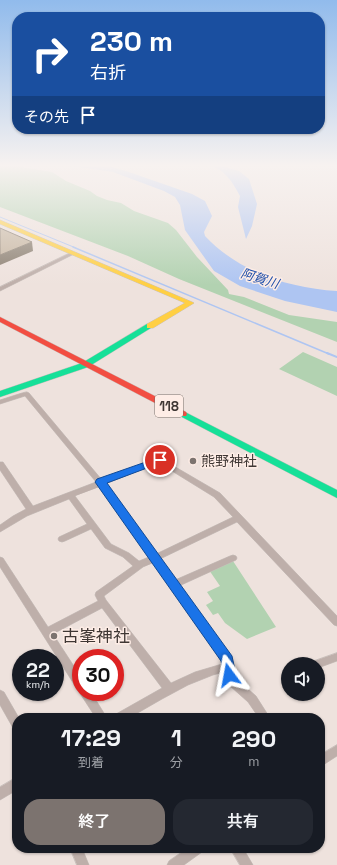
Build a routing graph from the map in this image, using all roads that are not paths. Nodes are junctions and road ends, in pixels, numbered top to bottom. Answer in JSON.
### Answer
{"nodes":[{"id":1,"x":0,"y":222,"type":"edge"},
{"id":2,"x":74,"y":253,"type":"junction"},
{"id":3,"x":0,"y":289,"type":"edge"},
{"id":4,"x":0,"y":313,"type":"edge"},
{"id":5,"x":0,"y":320,"type":"edge"},
{"id":6,"x":89,"y":363,"type":"junction"},
{"id":7,"x":0,"y":394,"type":"edge"},
{"id":8,"x":0,"y":402,"type":"edge"},
{"id":9,"x":0,"y":464,"type":"edge"},
{"id":10,"x":100,"y":482,"type":"junction"},
{"id":11,"x":337,"y":486,"type":"edge"},
{"id":12,"x":337,"y":494,"type":"edge"},
{"id":13,"x":70,"y":495,"type":"junction"},
{"id":14,"x":31,"y":510,"type":"junction"},
{"id":15,"x":238,"y":518,"type":"junction"},
{"id":16,"x":92,"y":525,"type":"junction"},
{"id":17,"x":0,"y":529,"type":"edge"},
{"id":18,"x":62,"y":540,"type":"dead end"},
{"id":19,"x":155,"y":558,"type":"junction"},
{"id":20,"x":233,"y":558,"type":"dead end"},
{"id":21,"x":0,"y":560,"type":"edge"},
{"id":22,"x":140,"y":565,"type":"junction"},
{"id":23,"x":174,"y":584,"type":"junction"},
{"id":24,"x":103,"y":603,"type":"junction"},
{"id":25,"x":337,"y":622,"type":"edge"},
{"id":26,"x":46,"y":633,"type":"junction"},
{"id":27,"x":337,"y":657,"type":"edge"},
{"id":28,"x":325,"y":661,"type":"edge"},
{"id":29,"x":227,"y":667,"type":"junction"},
{"id":30,"x":72,"y":672,"type":"edge"},
{"id":31,"x":169,"y":689,"type":"junction"},
{"id":32,"x":0,"y":695,"type":"edge"},
{"id":33,"x":91,"y":701,"type":"edge"},
{"id":34,"x":99,"y":713,"type":"edge"},
{"id":35,"x":128,"y":713,"type":"edge"},
{"id":36,"x":262,"y":713,"type":"edge"},
{"id":37,"x":12,"y":715,"type":"edge"},
{"id":38,"x":337,"y":750,"type":"edge"},
{"id":39,"x":325,"y":758,"type":"edge"},
{"id":40,"x":12,"y":786,"type":"edge"},
{"id":41,"x":0,"y":794,"type":"edge"},
{"id":42,"x":78,"y":853,"type":"edge"},
{"id":43,"x":191,"y":853,"type":"edge"},
{"id":44,"x":239,"y":853,"type":"edge"},
{"id":45,"x":83,"y":865,"type":"edge"},
{"id":46,"x":173,"y":865,"type":"edge"},
{"id":47,"x":247,"y":865,"type":"edge"}],
"edges":[{"from":1,"to":2,"type":"main road"},
{"from":2,"to":3,"type":"street"},
{"from":2,"to":6,"type":"main road"},
{"from":4,"to":6,"type":"main road","number":"118"},
{"from":5,"to":6,"type":"main road","number":"118"},
{"from":6,"to":7,"type":"main road"},
{"from":6,"to":11,"type":"main road","number":"118"},
{"from":6,"to":12,"type":"main road","number":"118"},
{"from":8,"to":10,"type":"street"},
{"from":9,"to":14,"type":"street"},
{"from":10,"to":13,"type":"street"},
{"from":10,"to":15,"type":"street"},
{"from":10,"to":19,"type":"street"},
{"from":13,"to":14,"type":"street"},
{"from":13,"to":16,"type":"street"},
{"from":14,"to":17,"type":"street"},
{"from":15,"to":19,"type":"street"},
{"from":15,"to":25,"type":"street"},
{"from":16,"to":18,"type":"street"},
{"from":16,"to":22,"type":"street"},
{"from":19,"to":22,"type":"street"},
{"from":19,"to":23,"type":"street"},
{"from":20,"to":23,"type":"street"},
{"from":21,"to":26,"type":"street"},
{"from":22,"to":24,"type":"street"},
{"from":23,"to":29,"type":"street"},
{"from":24,"to":26,"type":"street"},
{"from":24,"to":31,"type":"street"},
{"from":26,"to":30,"type":"street"},
{"from":27,"to":28,"type":"street"},
{"from":29,"to":31,"type":"street"},
{"from":29,"to":36,"type":"street"},
{"from":31,"to":35,"type":"street"},
{"from":32,"to":37,"type":"street"},
{"from":33,"to":34,"type":"street"},
{"from":38,"to":39,"type":"street"},
{"from":40,"to":41,"type":"street"},
{"from":42,"to":45,"type":"street"},
{"from":43,"to":46,"type":"street"},
{"from":44,"to":47,"type":"street"}]}
